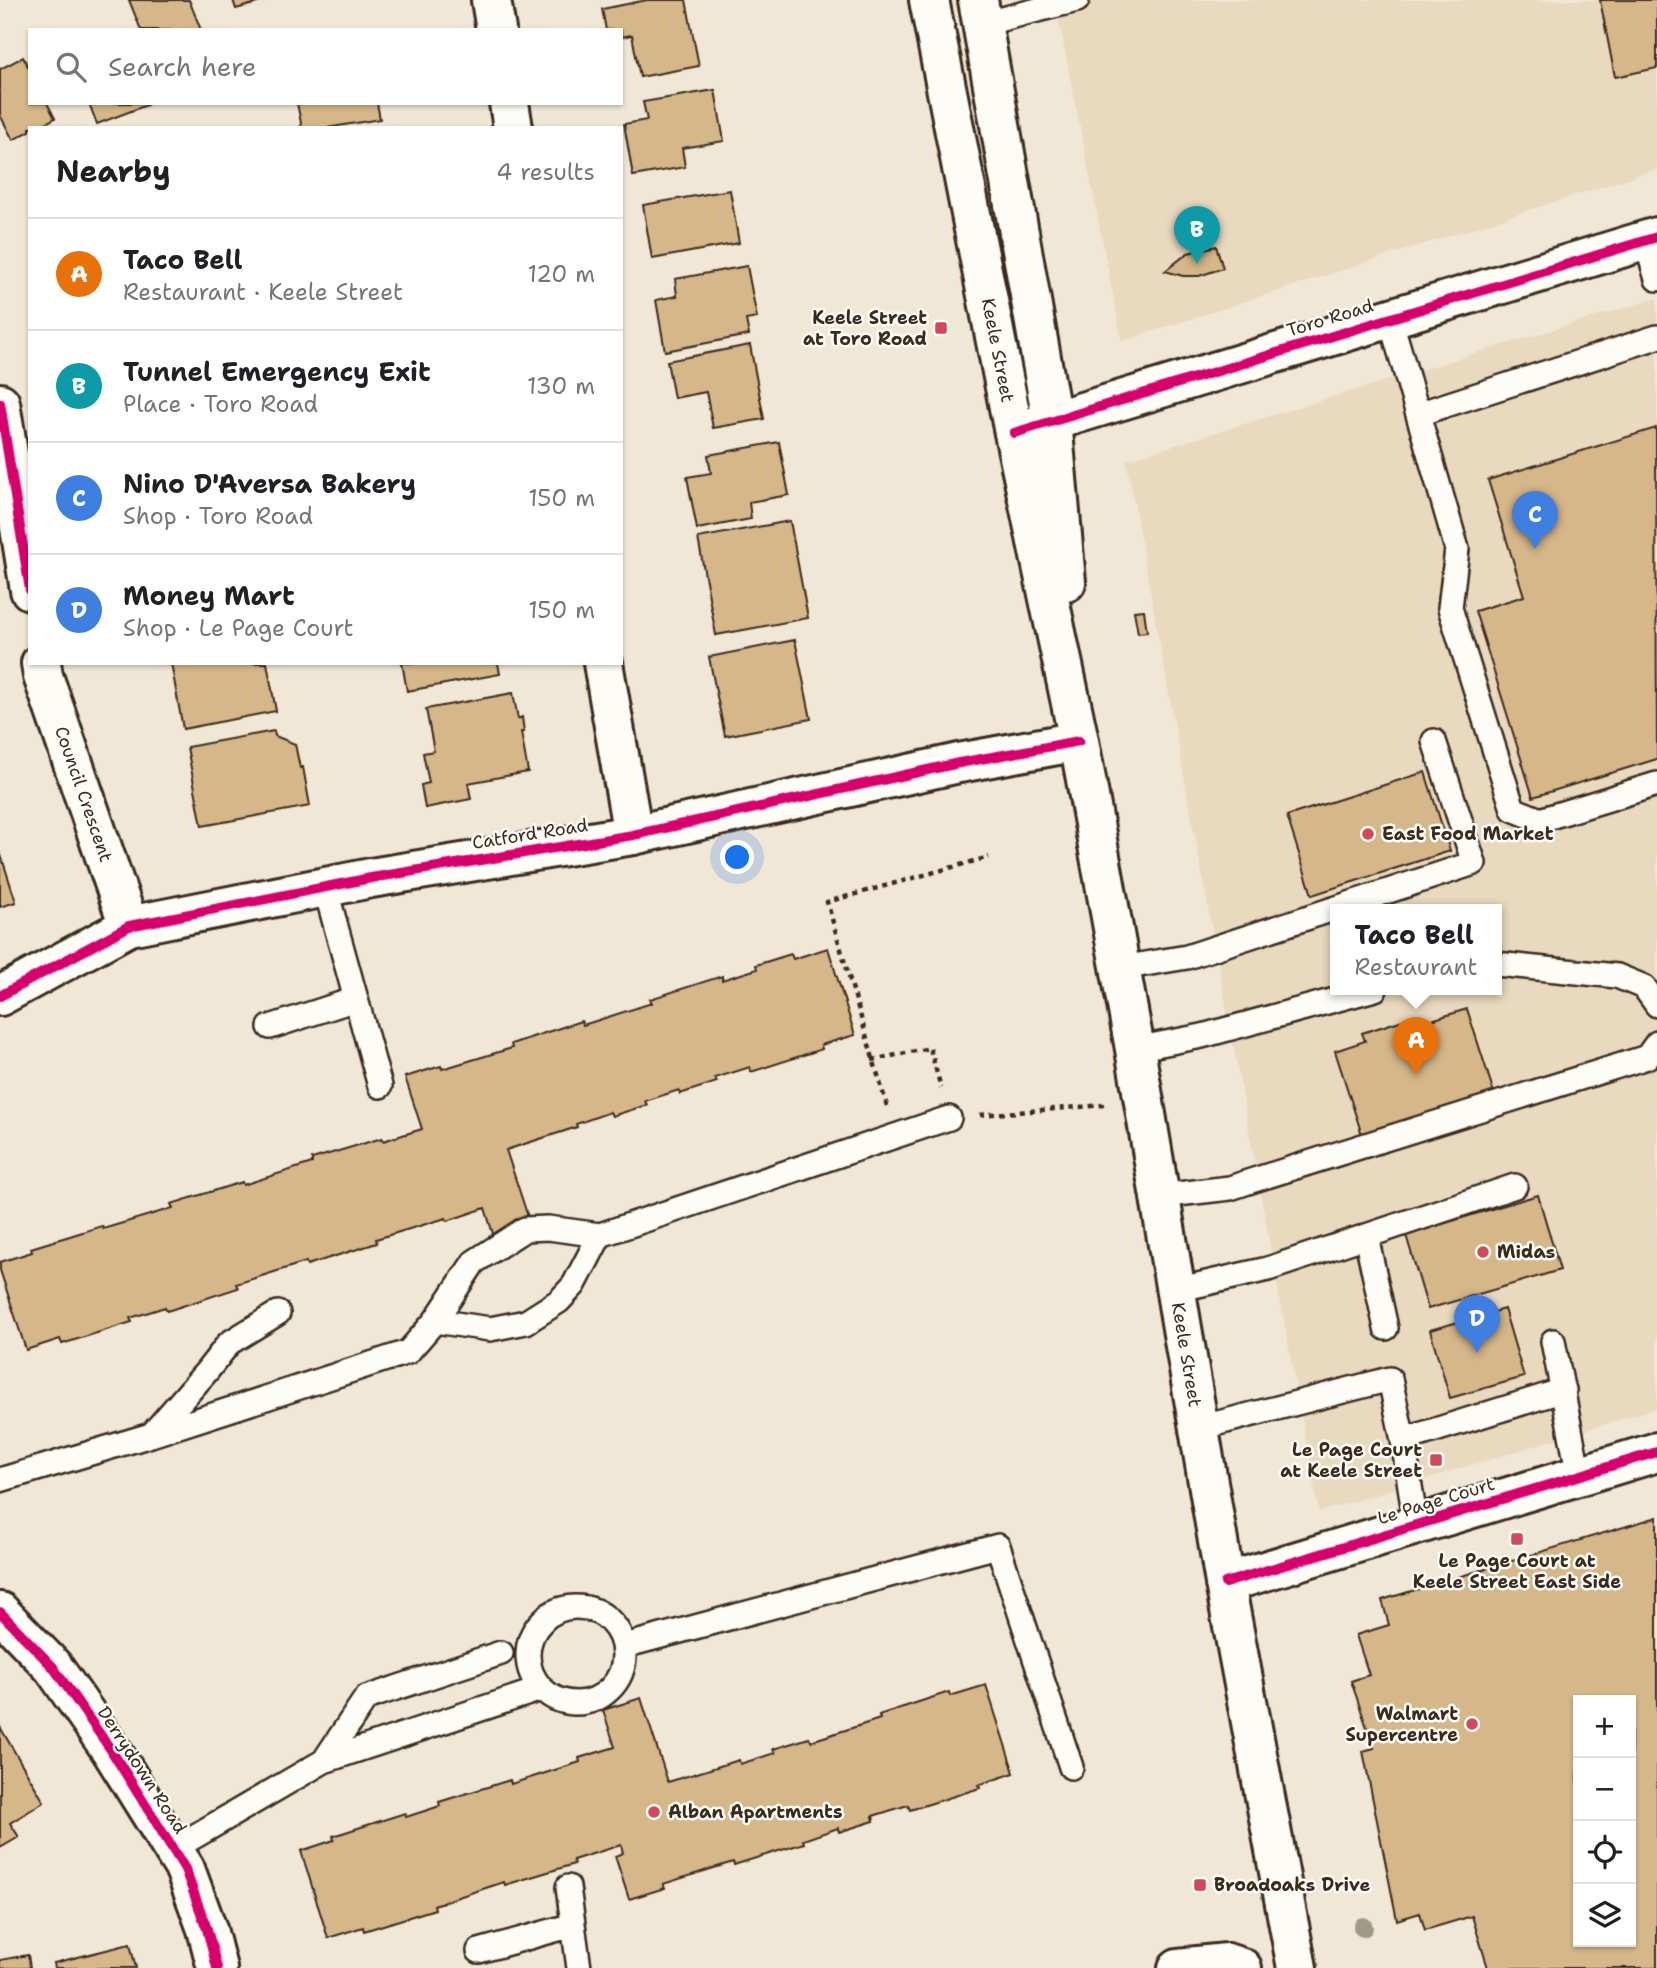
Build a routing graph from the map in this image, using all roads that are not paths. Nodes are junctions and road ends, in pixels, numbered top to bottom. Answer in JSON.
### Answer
{"nodes":[{"id":1,"x":491,"y":0,"type":"edge"},
{"id":2,"x":929,"y":0,"type":"edge"},
{"id":3,"x":1077,"y":0,"type":"edge"},
{"id":4,"x":980,"y":12,"type":"edge"},
{"id":5,"x":496,"y":28,"type":"edge"},
{"id":6,"x":509,"y":105,"type":"edge"},
{"id":7,"x":513,"y":126,"type":"edge"},
{"id":8,"x":1651,"y":239,"type":"edge"},
{"id":9,"x":1657,"y":279,"type":"edge"},
{"id":10,"x":1390,"y":318,"type":"junction"},
{"id":11,"x":1657,"y":337,"type":"edge"},
{"id":12,"x":0,"y":403,"type":"edge"},
{"id":13,"x":1418,"y":414,"type":"junction"},
{"id":14,"x":1052,"y":420,"type":"junction"},
{"id":15,"x":1014,"y":433,"type":"junction"},
{"id":16,"x":28,"y":578,"type":"edge"},
{"id":17,"x":41,"y":665,"type":"edge"},
{"id":18,"x":603,"y":665,"type":"edge"},
{"id":19,"x":1079,"y":741,"type":"junction"},
{"id":20,"x":1434,"y":741,"type":"dead end"},
{"id":21,"x":1657,"y":784,"type":"edge"},
{"id":22,"x":633,"y":835,"type":"junction"},
{"id":23,"x":325,"y":887,"type":"junction"},
{"id":24,"x":1349,"y":904,"type":"edge"},
{"id":25,"x":1330,"y":910,"type":"edge"},
{"id":26,"x":129,"y":926,"type":"junction"},
{"id":27,"x":1502,"y":965,"type":"edge"},
{"id":28,"x":1121,"y":968,"type":"junction"},
{"id":29,"x":1353,"y":995,"type":"edge"},
{"id":30,"x":0,"y":996,"type":"edge"},
{"id":31,"x":356,"y":999,"type":"junction"},
{"id":32,"x":1657,"y":1005,"type":"edge"},
{"id":33,"x":270,"y":1027,"type":"dead end"},
{"id":34,"x":1657,"y":1043,"type":"edge"},
{"id":35,"x":1135,"y":1049,"type":"junction"},
{"id":36,"x":380,"y":1086,"type":"dead end"},
{"id":37,"x":949,"y":1118,"type":"road end"},
{"id":38,"x":1516,"y":1186,"type":"dead end"},
{"id":39,"x":1160,"y":1196,"type":"junction"},
{"id":40,"x":600,"y":1235,"type":"junction"},
{"id":41,"x":1366,"y":1236,"type":"junction"},
{"id":42,"x":1176,"y":1290,"type":"junction"},
{"id":43,"x":278,"y":1313,"type":"dead end"},
{"id":44,"x":435,"y":1321,"type":"junction"},
{"id":45,"x":1386,"y":1328,"type":"dead end"},
{"id":46,"x":1553,"y":1341,"type":"dead end"},
{"id":47,"x":1564,"y":1390,"type":"junction"},
{"id":48,"x":1199,"y":1428,"type":"junction"},
{"id":49,"x":151,"y":1435,"type":"junction"},
{"id":50,"x":1403,"y":1440,"type":"junction"},
{"id":51,"x":1657,"y":1452,"type":"edge"},
{"id":52,"x":1579,"y":1476,"type":"junction"},
{"id":53,"x":0,"y":1480,"type":"edge"},
{"id":54,"x":1416,"y":1526,"type":"junction"},
{"id":55,"x":1225,"y":1583,"type":"junction"},
{"id":56,"x":0,"y":1612,"type":"edge"},
{"id":57,"x":624,"y":1646,"type":"junction"},
{"id":58,"x":501,"y":1653,"type":"dead end"},
{"id":59,"x":541,"y":1689,"type":"junction"},
{"id":60,"x":324,"y":1761,"type":"junction"},
{"id":61,"x":1071,"y":1767,"type":"dead end"},
{"id":62,"x":173,"y":1849,"type":"junction"},
{"id":63,"x":568,"y":1887,"type":"dead end"},
{"id":64,"x":573,"y":1925,"type":"junction"},
{"id":65,"x":479,"y":1951,"type":"dead end"},
{"id":66,"x":217,"y":1968,"type":"edge"},
{"id":67,"x":579,"y":1968,"type":"edge"},
{"id":68,"x":1178,"y":1968,"type":"edge"},
{"id":69,"x":1242,"y":1968,"type":"edge"},
{"id":70,"x":1297,"y":1968,"type":"edge"}],
"edges":[{"from":1,"to":5,"type":"street"},
{"from":2,"to":15,"type":"street","name":"Keele Street"},
{"from":3,"to":4,"type":"lane"},
{"from":4,"to":14,"type":"street","name":"Keele Street"},
{"from":6,"to":7,"type":"street"},
{"from":8,"to":9,"type":"lane"},
{"from":8,"to":10,"type":"street","name":"Toro Road"},
{"from":10,"to":13,"type":"lane"},
{"from":10,"to":14,"type":"street","name":"Toro Road"},
{"from":11,"to":13,"type":"lane"},
{"from":12,"to":16,"type":"street"},
{"from":13,"to":21,"type":"lane"},
{"from":14,"to":15,"type":"street","name":"Toro Road"},
{"from":14,"to":19,"type":"street","name":"Keele Street"},
{"from":15,"to":19,"type":"street","name":"Keele Street"},
{"from":17,"to":26,"type":"street","name":"Council Crescent"},
{"from":18,"to":22,"type":"street"},
{"from":19,"to":22,"type":"street","name":"Catford Road"},
{"from":19,"to":28,"type":"street","name":"Keele Street"},
{"from":20,"to":24,"type":"lane"},
{"from":22,"to":23,"type":"street","name":"Catford Road"},
{"from":23,"to":26,"type":"street","name":"Catford Road"},
{"from":23,"to":31,"type":"lane"},
{"from":25,"to":28,"type":"lane"},
{"from":26,"to":30,"type":"street","name":"Catford Road"},
{"from":27,"to":32,"type":"lane"},
{"from":28,"to":35,"type":"street","name":"Keele Street"},
{"from":29,"to":35,"type":"lane"},
{"from":31,"to":33,"type":"lane"},
{"from":31,"to":36,"type":"lane"},
{"from":34,"to":39,"type":"lane"},
{"from":35,"to":39,"type":"street","name":"Keele Street"},
{"from":37,"to":40,"type":"lane"},
{"from":38,"to":41,"type":"lane"},
{"from":39,"to":42,"type":"street","name":"Keele Street"},
{"from":40,"to":44,"type":"lane"},
{"from":40,"to":44,"type":"lane"},
{"from":41,"to":42,"type":"lane"},
{"from":41,"to":45,"type":"lane"},
{"from":42,"to":48,"type":"street","name":"Keele Street"},
{"from":43,"to":49,"type":"lane"},
{"from":44,"to":49,"type":"lane"},
{"from":46,"to":47,"type":"lane"},
{"from":47,"to":50,"type":"lane"},
{"from":47,"to":52,"type":"lane"},
{"from":48,"to":50,"type":"lane"},
{"from":48,"to":55,"type":"street","name":"Keele Street"},
{"from":49,"to":53,"type":"lane"},
{"from":50,"to":54,"type":"lane"},
{"from":51,"to":52,"type":"street","name":"Le Page Court"},
{"from":52,"to":54,"type":"street","name":"Le Page Court"},
{"from":54,"to":55,"type":"street","name":"Le Page Court"},
{"from":55,"to":70,"type":"street","name":"Keele Street"},
{"from":56,"to":62,"type":"street","name":"Derrydown Road"},
{"from":57,"to":59,"type":"lane"},
{"from":57,"to":59,"type":"lane"},
{"from":57,"to":61,"type":"lane"},
{"from":58,"to":60,"type":"lane"},
{"from":59,"to":60,"type":"lane"},
{"from":60,"to":62,"type":"lane"},
{"from":62,"to":66,"type":"street","name":"Derrydown Road"},
{"from":63,"to":64,"type":"lane"},
{"from":64,"to":65,"type":"lane"},
{"from":64,"to":67,"type":"lane"},
{"from":68,"to":69,"type":"street"}]}
